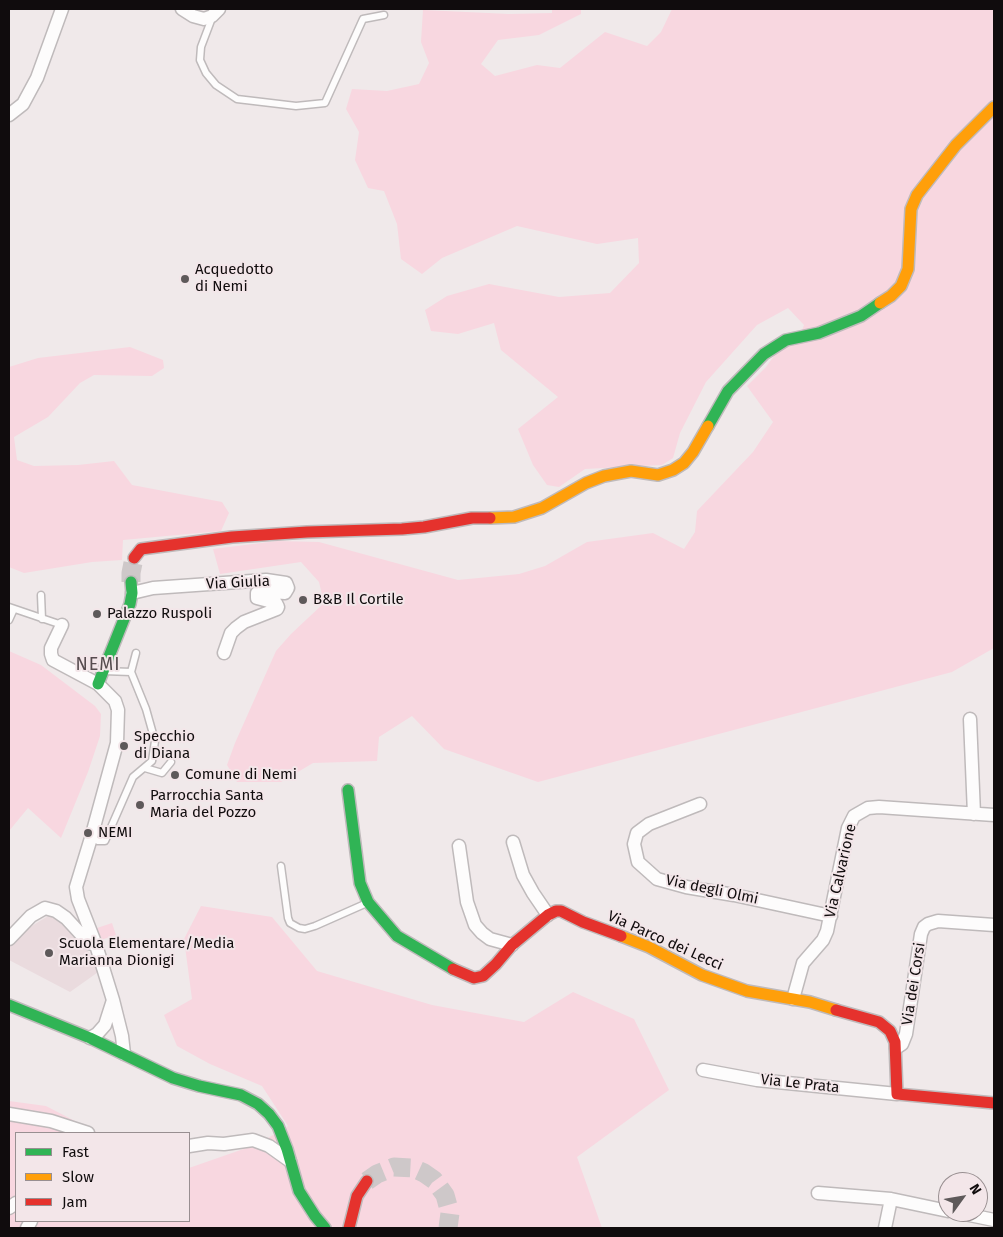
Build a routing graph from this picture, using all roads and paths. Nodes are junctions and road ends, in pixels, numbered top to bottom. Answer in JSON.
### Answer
{"nodes":[{"id":1,"x":62,"y":9,"type":"edge"},
{"id":2,"x":182,"y":9,"type":"edge"},
{"id":3,"x":215,"y":13,"type":"edge"},
{"id":4,"x":384,"y":15,"type":"dead end"},
{"id":5,"x":994,"y":107,"type":"edge"},
{"id":6,"x":9,"y":115,"type":"edge"},
{"id":7,"x":136,"y":556,"type":"dead end"},
{"id":8,"x":132,"y":588,"type":"joint"},
{"id":9,"x":40,"y":595,"type":"dead end"},
{"id":10,"x":11,"y":608,"type":"edge"},
{"id":11,"x":42,"y":619,"type":"junction"},
{"id":12,"x":9,"y":620,"type":"edge"},
{"id":13,"x":62,"y":625,"type":"joint"},
{"id":14,"x":136,"y":652,"type":"dead end"},
{"id":15,"x":224,"y":654,"type":"dead end"},
{"id":16,"x":102,"y":671,"type":"junction"},
{"id":17,"x":131,"y":672,"type":"junction"},
{"id":18,"x":98,"y":684,"type":"junction"},
{"id":19,"x":970,"y":719,"type":"dead end"},
{"id":20,"x":171,"y":762,"type":"dead end"},
{"id":21,"x":145,"y":768,"type":"junction"},
{"id":22,"x":348,"y":790,"type":"dead end"},
{"id":23,"x":700,"y":804,"type":"dead end"},
{"id":24,"x":974,"y":814,"type":"junction"},
{"id":25,"x":994,"y":815,"type":"edge"},
{"id":26,"x":91,"y":838,"type":"junction"},
{"id":27,"x":513,"y":842,"type":"dead end"},
{"id":28,"x":459,"y":846,"type":"dead end"},
{"id":29,"x":281,"y":866,"type":"dead end"},
{"id":30,"x":368,"y":902,"type":"junction"},
{"id":31,"x":548,"y":915,"type":"junction"},
{"id":32,"x":831,"y":916,"type":"junction"},
{"id":33,"x":994,"y":925,"type":"edge"},
{"id":34,"x":9,"y":939,"type":"edge"},
{"id":35,"x":96,"y":945,"type":"junction"},
{"id":36,"x":512,"y":945,"type":"junction"},
{"id":37,"x":792,"y":999,"type":"junction"},
{"id":38,"x":113,"y":1000,"type":"junction"},
{"id":39,"x":9,"y":1005,"type":"edge"},
{"id":40,"x":104,"y":1025,"type":"junction"},
{"id":41,"x":121,"y":1031,"type":"junction"},
{"id":42,"x":90,"y":1038,"type":"junction"},
{"id":43,"x":896,"y":1048,"type":"junction"},
{"id":44,"x":124,"y":1054,"type":"junction"},
{"id":45,"x":703,"y":1070,"type":"dead end"},
{"id":46,"x":896,"y":1094,"type":"junction"},
{"id":47,"x":994,"y":1103,"type":"edge"},
{"id":48,"x":11,"y":1114,"type":"edge"},
{"id":49,"x":85,"y":1132,"type":"edge"},
{"id":50,"x":190,"y":1146,"type":"edge"},
{"id":51,"x":290,"y":1161,"type":"junction"},
{"id":52,"x":365,"y":1184,"type":"tunnel mouth"},
{"id":53,"x":818,"y":1193,"type":"dead end"},
{"id":54,"x":891,"y":1200,"type":"junction"},
{"id":55,"x":938,"y":1209,"type":"edge"},
{"id":56,"x":325,"y":1228,"type":"edge"},
{"id":57,"x":349,"y":1228,"type":"edge"},
{"id":58,"x":884,"y":1228,"type":"edge"}],
"edges":[{"from":1,"to":6,"type":"street"},
{"from":2,"to":3,"type":"street"},
{"from":3,"to":4,"type":"lane"},
{"from":5,"to":7,"type":"street"},
{"from":8,"to":15,"type":"street","name":"Via Giulia"},
{"from":8,"to":16,"type":"street"},
{"from":9,"to":11,"type":"lane"},
{"from":10,"to":11,"type":"lane"},
{"from":10,"to":12,"type":"lane"},
{"from":11,"to":13,"type":"lane"},
{"from":13,"to":18,"type":"street"},
{"from":14,"to":17,"type":"lane"},
{"from":16,"to":17,"type":"lane"},
{"from":16,"to":18,"type":"street"},
{"from":17,"to":21,"type":"lane"},
{"from":18,"to":26,"type":"street"},
{"from":19,"to":24,"type":"street"},
{"from":20,"to":21,"type":"lane"},
{"from":21,"to":26,"type":"lane"},
{"from":22,"to":30,"type":"street"},
{"from":23,"to":32,"type":"street","name":"Via degli Olmi"},
{"from":24,"to":25,"type":"street","name":"Via Calvarione"},
{"from":24,"to":32,"type":"street","name":"Via Calvarione"},
{"from":26,"to":35,"type":"street"},
{"from":27,"to":31,"type":"street"},
{"from":28,"to":36,"type":"street"},
{"from":29,"to":30,"type":"lane"},
{"from":30,"to":36,"type":"street"},
{"from":31,"to":36,"type":"street"},
{"from":31,"to":37,"type":"street","name":"Via Parco dei Lecci"},
{"from":32,"to":37,"type":"street","name":"Via Calvarione"},
{"from":33,"to":43,"type":"street","name":"Via dei Corsi"},
{"from":34,"to":35,"type":"street"},
{"from":35,"to":38,"type":"street"},
{"from":37,"to":43,"type":"street","name":"Via Parco dei Lecci"},
{"from":38,"to":40,"type":"street"},
{"from":38,"to":41,"type":"street"},
{"from":39,"to":42,"type":"street"},
{"from":40,"to":41,"type":"street"},
{"from":40,"to":42,"type":"street"},
{"from":41,"to":44,"type":"street"},
{"from":42,"to":44,"type":"street"},
{"from":43,"to":46,"type":"street","name":"Via Parco dei Lecci"},
{"from":44,"to":51,"type":"street"},
{"from":45,"to":46,"type":"street","name":"Via Le Prata"},
{"from":46,"to":47,"type":"street"},
{"from":48,"to":49,"type":"street"},
{"from":50,"to":51,"type":"street"},
{"from":51,"to":56,"type":"street"},
{"from":52,"to":57,"type":"street"},
{"from":53,"to":54,"type":"street"},
{"from":54,"to":55,"type":"street"},
{"from":54,"to":58,"type":"street"}]}
